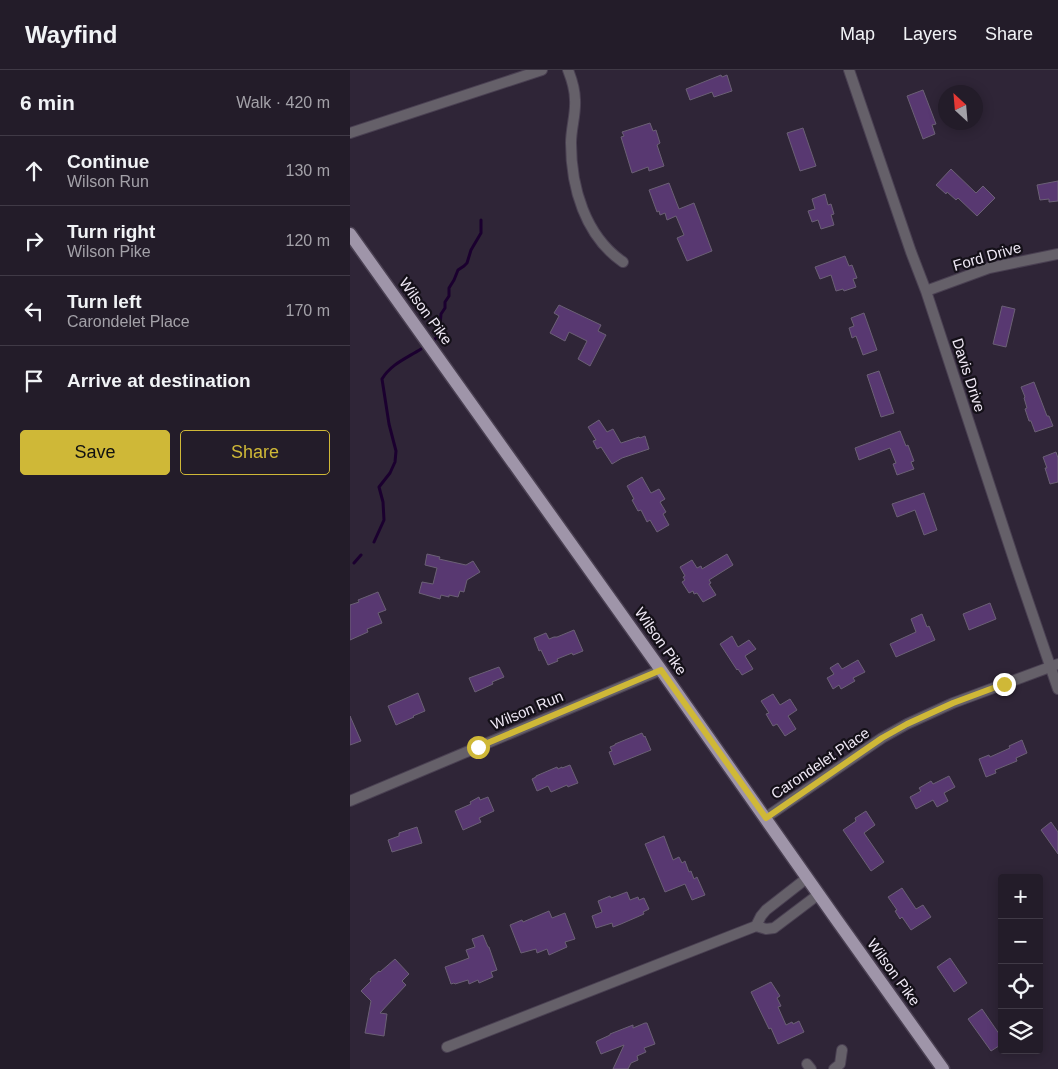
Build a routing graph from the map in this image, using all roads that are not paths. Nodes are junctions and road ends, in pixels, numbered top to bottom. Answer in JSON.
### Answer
{"nodes":[{"id":1,"x":542,"y":70,"type":"edge"},
{"id":2,"x":568,"y":70,"type":"edge"},
{"id":3,"x":849,"y":70,"type":"edge"},
{"id":4,"x":350,"y":133,"type":"edge"},
{"id":5,"x":350,"y":234,"type":"edge"},
{"id":6,"x":1058,"y":254,"type":"edge"},
{"id":7,"x":623,"y":262,"type":"dead end"},
{"id":8,"x":926,"y":291,"type":"junction"},
{"id":9,"x":1054,"y":665,"type":"edge"},
{"id":10,"x":661,"y":670,"type":"junction"},
{"id":11,"x":1058,"y":689,"type":"edge"},
{"id":12,"x":350,"y":800,"type":"edge"},
{"id":13,"x":766,"y":818,"type":"junction"},
{"id":14,"x":807,"y":878,"type":"junction"},
{"id":15,"x":818,"y":894,"type":"junction"},
{"id":16,"x":756,"y":926,"type":"junction"},
{"id":17,"x":447,"y":1047,"type":"dead end"},
{"id":18,"x":842,"y":1050,"type":"dead end"},
{"id":19,"x":834,"y":1069,"type":"edge"},
{"id":20,"x":943,"y":1069,"type":"edge"}],
"edges":[{"from":1,"to":4,"type":"street"},
{"from":2,"to":7,"type":"street"},
{"from":3,"to":8,"type":"street","name":"Davis Drive"},
{"from":5,"to":10,"type":"main road","name":"Wilson Pike"},
{"from":6,"to":8,"type":"street","name":"Ford Drive"},
{"from":8,"to":9,"type":"street","name":"Davis Drive"},
{"from":9,"to":11,"type":"street","name":"Davis Drive"},
{"from":9,"to":13,"type":"street","name":"Carondelet Place"},
{"from":10,"to":12,"type":"street","name":"Wilson Run"},
{"from":10,"to":13,"type":"main road","name":"Wilson Pike"},
{"from":13,"to":14,"type":"main road","name":"Wilson Pike"},
{"from":14,"to":15,"type":"main road","name":"Wilson Pike"},
{"from":14,"to":16,"type":"street"},
{"from":15,"to":16,"type":"street"},
{"from":15,"to":20,"type":"main road","name":"Wilson Pike"},
{"from":16,"to":17,"type":"street"},
{"from":18,"to":19,"type":"street"}]}
